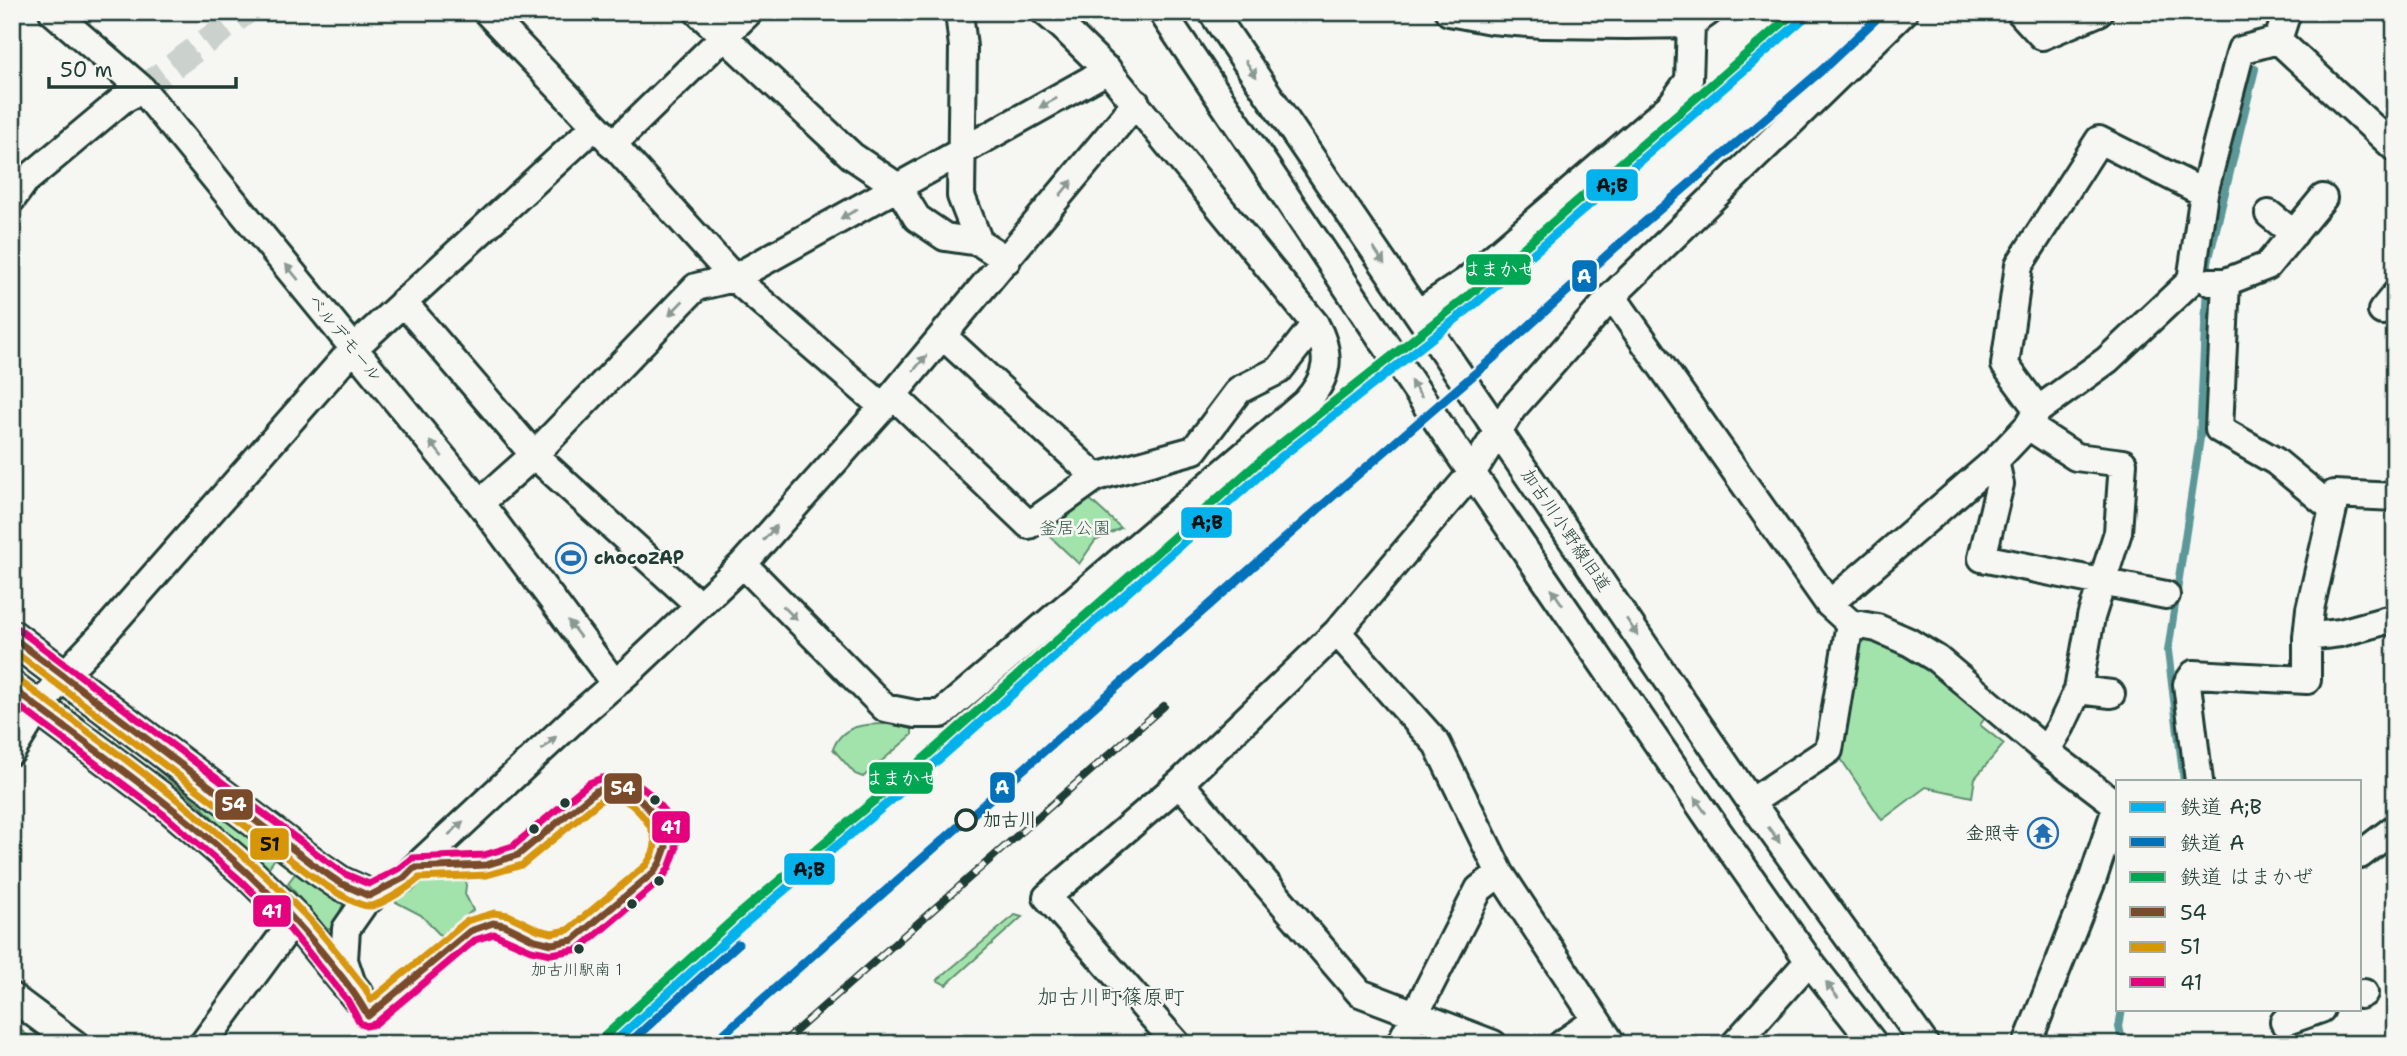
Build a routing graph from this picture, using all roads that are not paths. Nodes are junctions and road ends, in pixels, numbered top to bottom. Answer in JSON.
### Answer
{"nodes":[{"id":1,"x":53,"y":12,"type":"edge"},
{"id":2,"x":487,"y":12,"type":"edge"},
{"id":3,"x":698,"y":12,"type":"edge"},
{"id":4,"x":749,"y":12,"type":"edge"},
{"id":5,"x":960,"y":12,"type":"edge"},
{"id":6,"x":1045,"y":12,"type":"edge"},
{"id":7,"x":1162,"y":12,"type":"edge"},
{"id":8,"x":1212,"y":12,"type":"edge"},
{"id":9,"x":1449,"y":12,"type":"edge"},
{"id":10,"x":1904,"y":12,"type":"edge"},
{"id":11,"x":2020,"y":12,"type":"edge"},
{"id":12,"x":2099,"y":12,"type":"edge"},
{"id":13,"x":2287,"y":12,"type":"edge"},
{"id":14,"x":1700,"y":18,"type":"edge"},
{"id":15,"x":726,"y":37,"type":"junction"},
{"id":16,"x":2278,"y":40,"type":"junction"},
{"id":17,"x":1108,"y":70,"type":"junction"},
{"id":18,"x":142,"y":89,"type":"junction"},
{"id":19,"x":1136,"y":103,"type":"junction"},
{"id":20,"x":604,"y":136,"type":"junction"},
{"id":21,"x":2395,"y":148,"type":"edge"},
{"id":22,"x":962,"y":151,"type":"junction"},
{"id":23,"x":898,"y":187,"type":"junction"},
{"id":24,"x":2204,"y":193,"type":"junction"},
{"id":25,"x":2323,"y":198,"type":"dead end"},
{"id":26,"x":12,"y":199,"type":"edge"},
{"id":27,"x":2269,"y":214,"type":"dead end"},
{"id":28,"x":2294,"y":234,"type":"junction"},
{"id":29,"x":979,"y":242,"type":"junction"},
{"id":30,"x":1007,"y":260,"type":"junction"},
{"id":31,"x":734,"y":278,"type":"junction"},
{"id":32,"x":2191,"y":281,"type":"junction"},
{"id":33,"x":2226,"y":282,"type":"junction"},
{"id":34,"x":1612,"y":296,"type":"junction"},
{"id":35,"x":403,"y":302,"type":"junction"},
{"id":36,"x":1418,"y":313,"type":"junction"},
{"id":37,"x":1315,"y":324,"type":"junction"},
{"id":38,"x":943,"y":336,"type":"junction"},
{"id":39,"x":354,"y":348,"type":"junction"},
{"id":40,"x":888,"y":401,"type":"junction"},
{"id":41,"x":2033,"y":418,"type":"junction"},
{"id":42,"x":1500,"y":432,"type":"junction"},
{"id":43,"x":534,"y":455,"type":"junction"},
{"id":44,"x":1995,"y":461,"type":"junction"},
{"id":45,"x":1472,"y":473,"type":"junction"},
{"id":46,"x":1096,"y":477,"type":"junction"},
{"id":47,"x":2395,"y":497,"type":"edge"},
{"id":48,"x":480,"y":503,"type":"junction"},
{"id":49,"x":2333,"y":509,"type":"junction"},
{"id":50,"x":743,"y":564,"type":"junction"},
{"id":51,"x":2101,"y":583,"type":"junction"},
{"id":52,"x":2166,"y":595,"type":"dead end"},
{"id":53,"x":1829,"y":604,"type":"junction"},
{"id":54,"x":699,"y":605,"type":"junction"},
{"id":55,"x":2395,"y":618,"type":"edge"},
{"id":56,"x":1850,"y":623,"type":"junction"},
{"id":57,"x":1337,"y":632,"type":"junction"},
{"id":58,"x":12,"y":637,"type":"edge"},
{"id":59,"x":2307,"y":637,"type":"junction"},
{"id":60,"x":64,"y":675,"type":"junction"},
{"id":61,"x":615,"y":684,"type":"junction"},
{"id":62,"x":2078,"y":691,"type":"junction"},
{"id":63,"x":2111,"y":694,"type":"dead end"},
{"id":64,"x":21,"y":707,"type":"edge"},
{"id":65,"x":12,"y":751,"type":"edge"},
{"id":66,"x":2046,"y":751,"type":"junction"},
{"id":67,"x":2199,"y":780,"type":"edge"},
{"id":68,"x":1180,"y":783,"type":"junction"},
{"id":69,"x":1751,"y":802,"type":"junction"},
{"id":70,"x":2116,"y":804,"type":"edge"},
{"id":71,"x":2116,"y":812,"type":"edge"},
{"id":72,"x":2395,"y":828,"type":"edge"},
{"id":73,"x":2362,"y":853,"type":"edge"},
{"id":74,"x":1500,"y":873,"type":"junction"},
{"id":75,"x":369,"y":896,"type":"junction"},
{"id":76,"x":295,"y":919,"type":"junction"},
{"id":77,"x":1809,"y":961,"type":"junction"},
{"id":78,"x":357,"y":995,"type":"joint"},
{"id":79,"x":12,"y":997,"type":"edge"},
{"id":80,"x":2319,"y":1010,"type":"edge"},
{"id":81,"x":1414,"y":1014,"type":"junction"},
{"id":82,"x":1595,"y":1021,"type":"junction"},
{"id":83,"x":2284,"y":1025,"type":"edge"},
{"id":84,"x":75,"y":1044,"type":"edge"},
{"id":85,"x":203,"y":1044,"type":"edge"},
{"id":86,"x":1177,"y":1044,"type":"edge"},
{"id":87,"x":1400,"y":1044,"type":"edge"},
{"id":88,"x":1493,"y":1044,"type":"edge"},
{"id":89,"x":1562,"y":1044,"type":"edge"},
{"id":90,"x":1612,"y":1044,"type":"edge"},
{"id":91,"x":1735,"y":1044,"type":"edge"},
{"id":92,"x":1874,"y":1044,"type":"edge"},
{"id":93,"x":1925,"y":1044,"type":"edge"},
{"id":94,"x":2027,"y":1044,"type":"edge"}],
"edges":[{"from":1,"to":18,"type":"street","name":"ベルデモール"},
{"from":2,"to":20,"type":"street"},
{"from":3,"to":15,"type":"street"},
{"from":4,"to":15,"type":"street"},
{"from":5,"to":22,"type":"street"},
{"from":6,"to":17,"type":"street"},
{"from":45,"to":7,"type":"street","one_way":true},
{"from":8,"to":36,"type":"street","name":"加古川小野線旧道","one_way":true},
{"from":9,"to":14,"type":"street"},
{"from":10,"to":34,"type":"street"},
{"from":11,"to":12,"type":"street"},
{"from":13,"to":16,"type":"street"},
{"from":14,"to":36,"type":"street"},
{"from":15,"to":20,"type":"street"},
{"from":15,"to":23,"type":"street"},
{"from":16,"to":21,"type":"street"},
{"from":16,"to":24,"type":"street"},
{"from":17,"to":19,"type":"street"},
{"from":17,"to":22,"type":"street","one_way":true},
{"from":18,"to":26,"type":"street"},
{"from":39,"to":18,"type":"street","name":"ベルデモール","one_way":true},
{"from":30,"to":19,"type":"street","one_way":true},
{"from":19,"to":37,"type":"street"},
{"from":20,"to":31,"type":"street"},
{"from":20,"to":35,"type":"street"},
{"from":22,"to":23,"type":"street"},
{"from":22,"to":29,"type":"street"},
{"from":23,"to":29,"type":"street"},
{"from":23,"to":31,"type":"street","one_way":true},
{"from":24,"to":32,"type":"street"},
{"from":24,"to":41,"type":"street"},
{"from":25,"to":28,"type":"street"},
{"from":27,"to":28,"type":"street"},
{"from":28,"to":33,"type":"street"},
{"from":29,"to":30,"type":"street"},
{"from":30,"to":38,"type":"street"},
{"from":31,"to":40,"type":"street"},
{"from":31,"to":43,"type":"street","one_way":true},
{"from":32,"to":33,"type":"street"},
{"from":32,"to":41,"type":"street"},
{"from":33,"to":49,"type":"street"},
{"from":34,"to":42,"type":"street"},
{"from":34,"to":53,"type":"street"},
{"from":35,"to":39,"type":"street"},
{"from":35,"to":43,"type":"street"},
{"from":36,"to":42,"type":"street","name":"加古川小野線旧道"},
{"from":37,"to":46,"type":"street"},
{"from":50,"to":37,"type":"street","one_way":true},
{"from":40,"to":38,"type":"street","one_way":true},
{"from":38,"to":46,"type":"street"},
{"from":48,"to":39,"type":"street","name":"ベルデモール","one_way":true},
{"from":39,"to":60,"type":"street"},
{"from":40,"to":46,"type":"street"},
{"from":50,"to":40,"type":"street","one_way":true},
{"from":41,"to":44,"type":"street"},
{"from":41,"to":51,"type":"street"},
{"from":42,"to":45,"type":"street"},
{"from":42,"to":69,"type":"street","name":"加古川小野線旧道","one_way":true},
{"from":43,"to":48,"type":"street"},
{"from":43,"to":54,"type":"street"},
{"from":44,"to":51,"type":"street"},
{"from":44,"to":53,"type":"street"},
{"from":45,"to":57,"type":"street"},
{"from":77,"to":45,"type":"street","one_way":true},
{"from":47,"to":49,"type":"street"},
{"from":61,"to":48,"type":"street","name":"ベルデモール","one_way":true},
{"from":49,"to":59,"type":"street"},
{"from":50,"to":54,"type":"street"},
{"from":51,"to":52,"type":"street"},
{"from":51,"to":62,"type":"street"},
{"from":53,"to":56,"type":"street"},
{"from":54,"to":61,"type":"street"},
{"from":55,"to":59,"type":"street"},
{"from":56,"to":66,"type":"street"},
{"from":56,"to":69,"type":"street"},
{"from":57,"to":68,"type":"street"},
{"from":57,"to":74,"type":"street"},
{"from":58,"to":60,"type":"main road"},
{"from":59,"to":67,"type":"street"},
{"from":60,"to":64,"type":"street"},
{"from":60,"to":75,"type":"main road"},
{"from":75,"to":61,"type":"street","one_way":true},
{"from":62,"to":63,"type":"street"},
{"from":62,"to":66,"type":"street"},
{"from":64,"to":65,"type":"street"},
{"from":64,"to":76,"type":"main road"},
{"from":66,"to":70,"type":"street"},
{"from":68,"to":81,"type":"street"},
{"from":68,"to":86,"type":"street"},
{"from":69,"to":93,"type":"street","name":"加古川小野線旧道","one_way":true},
{"from":71,"to":94,"type":"street"},
{"from":72,"to":73,"type":"street"},
{"from":74,"to":81,"type":"street"},
{"from":74,"to":82,"type":"street"},
{"from":75,"to":78,"type":"street"},
{"from":76,"to":78,"type":"main road"},
{"from":76,"to":85,"type":"street"},
{"from":77,"to":91,"type":"street"},
{"from":92,"to":77,"type":"street","one_way":true},
{"from":79,"to":84,"type":"street"},
{"from":80,"to":83,"type":"street"},
{"from":81,"to":87,"type":"street"},
{"from":81,"to":88,"type":"street"},
{"from":82,"to":89,"type":"street"},
{"from":82,"to":90,"type":"street"}]}
